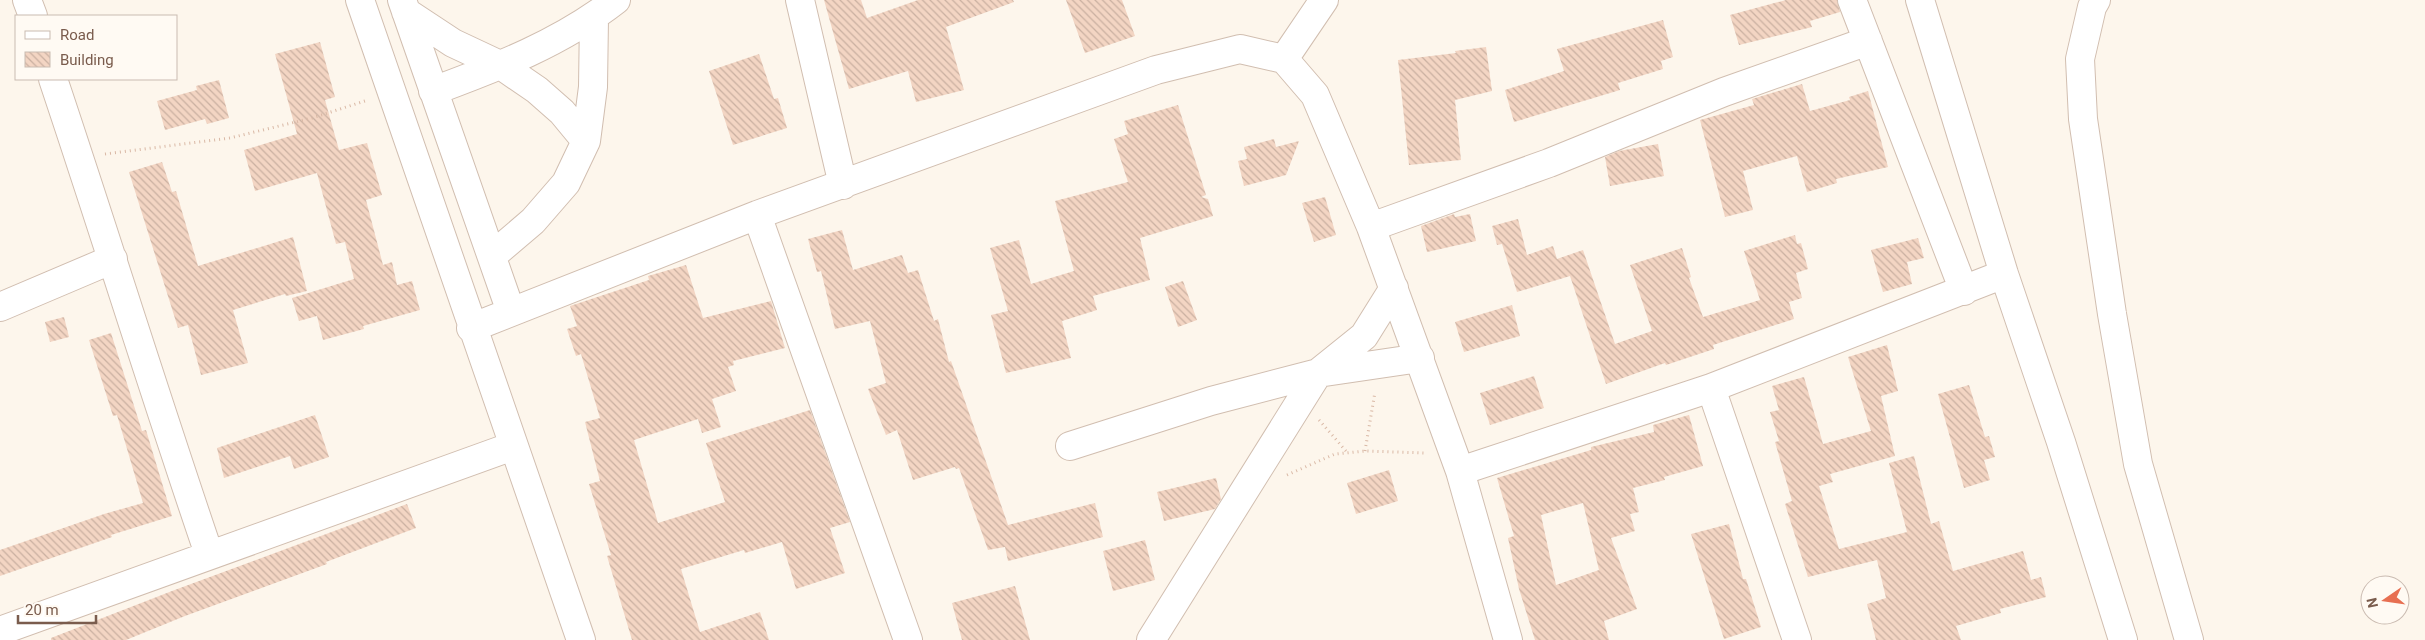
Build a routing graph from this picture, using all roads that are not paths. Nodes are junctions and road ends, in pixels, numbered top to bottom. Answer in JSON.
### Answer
{"nodes":[{"id":1,"x":27,"y":0,"type":"edge"},
{"id":2,"x":360,"y":0,"type":"edge"},
{"id":3,"x":616,"y":0,"type":"edge"},
{"id":4,"x":800,"y":0,"type":"edge"},
{"id":5,"x":1324,"y":0,"type":"edge"},
{"id":6,"x":1852,"y":0,"type":"edge"},
{"id":7,"x":1920,"y":0,"type":"edge"},
{"id":8,"x":2096,"y":0,"type":"edge"},
{"id":9,"x":404,"y":6,"type":"edge"},
{"id":10,"x":33,"y":15,"type":"edge"},
{"id":11,"x":594,"y":18,"type":"junction"},
{"id":12,"x":1868,"y":40,"type":"junction"},
{"id":13,"x":1284,"y":59,"type":"junction"},
{"id":14,"x":502,"y":66,"type":"junction"},
{"id":15,"x":53,"y":80,"type":"edge"},
{"id":16,"x":433,"y":91,"type":"junction"},
{"id":17,"x":586,"y":141,"type":"junction"},
{"id":18,"x":843,"y":185,"type":"junction"},
{"id":19,"x":757,"y":215,"type":"junction"},
{"id":20,"x":1371,"y":227,"type":"junction"},
{"id":21,"x":492,"y":256,"type":"junction"},
{"id":22,"x":113,"y":259,"type":"junction"},
{"id":23,"x":2004,"y":274,"type":"junction"},
{"id":24,"x":1394,"y":288,"type":"junction"},
{"id":25,"x":1964,"y":291,"type":"junction"},
{"id":26,"x":0,"y":307,"type":"edge"},
{"id":27,"x":511,"y":312,"type":"junction"},
{"id":28,"x":471,"y":328,"type":"junction"},
{"id":29,"x":1420,"y":358,"type":"junction"},
{"id":30,"x":1318,"y":373,"type":"junction"},
{"id":31,"x":1711,"y":388,"type":"junction"},
{"id":32,"x":513,"y":446,"type":"junction"},
{"id":33,"x":1070,"y":446,"type":"dead end"},
{"id":34,"x":1457,"y":462,"type":"junction"},
{"id":35,"x":209,"y":554,"type":"junction"},
{"id":36,"x":0,"y":631,"type":"edge"},
{"id":37,"x":581,"y":640,"type":"edge"},
{"id":38,"x":908,"y":640,"type":"edge"},
{"id":39,"x":1151,"y":640,"type":"edge"},
{"id":40,"x":1508,"y":640,"type":"edge"},
{"id":41,"x":1797,"y":640,"type":"edge"},
{"id":42,"x":2124,"y":640,"type":"edge"},
{"id":43,"x":2189,"y":640,"type":"edge"}],
"edges":[{"from":1,"to":10,"type":"street"},
{"from":2,"to":28,"type":"street"},
{"from":3,"to":11,"type":"street"},
{"from":4,"to":18,"type":"street"},
{"from":5,"to":13,"type":"street"},
{"from":6,"to":12,"type":"street"},
{"from":7,"to":23,"type":"street"},
{"from":8,"to":43,"type":"street"},
{"from":9,"to":14,"type":"street"},
{"from":9,"to":16,"type":"street"},
{"from":11,"to":14,"type":"street"},
{"from":11,"to":17,"type":"street"},
{"from":12,"to":20,"type":"street"},
{"from":12,"to":25,"type":"street"},
{"from":13,"to":18,"type":"street"},
{"from":13,"to":20,"type":"street"},
{"from":14,"to":16,"type":"street"},
{"from":14,"to":17,"type":"street"},
{"from":15,"to":22,"type":"street"},
{"from":16,"to":21,"type":"street"},
{"from":17,"to":21,"type":"street"},
{"from":18,"to":19,"type":"street"},
{"from":19,"to":27,"type":"street"},
{"from":19,"to":38,"type":"street"},
{"from":20,"to":24,"type":"street"},
{"from":21,"to":27,"type":"street"},
{"from":22,"to":26,"type":"street"},
{"from":22,"to":35,"type":"street"},
{"from":23,"to":25,"type":"street"},
{"from":23,"to":42,"type":"street"},
{"from":24,"to":29,"type":"street"},
{"from":24,"to":30,"type":"street"},
{"from":25,"to":31,"type":"street"},
{"from":27,"to":28,"type":"street"},
{"from":28,"to":32,"type":"street"},
{"from":29,"to":30,"type":"street"},
{"from":29,"to":34,"type":"street"},
{"from":30,"to":33,"type":"street"},
{"from":30,"to":39,"type":"street"},
{"from":31,"to":34,"type":"street"},
{"from":31,"to":41,"type":"street"},
{"from":32,"to":35,"type":"street"},
{"from":32,"to":37,"type":"street"},
{"from":34,"to":40,"type":"street"},
{"from":35,"to":36,"type":"street"}]}
